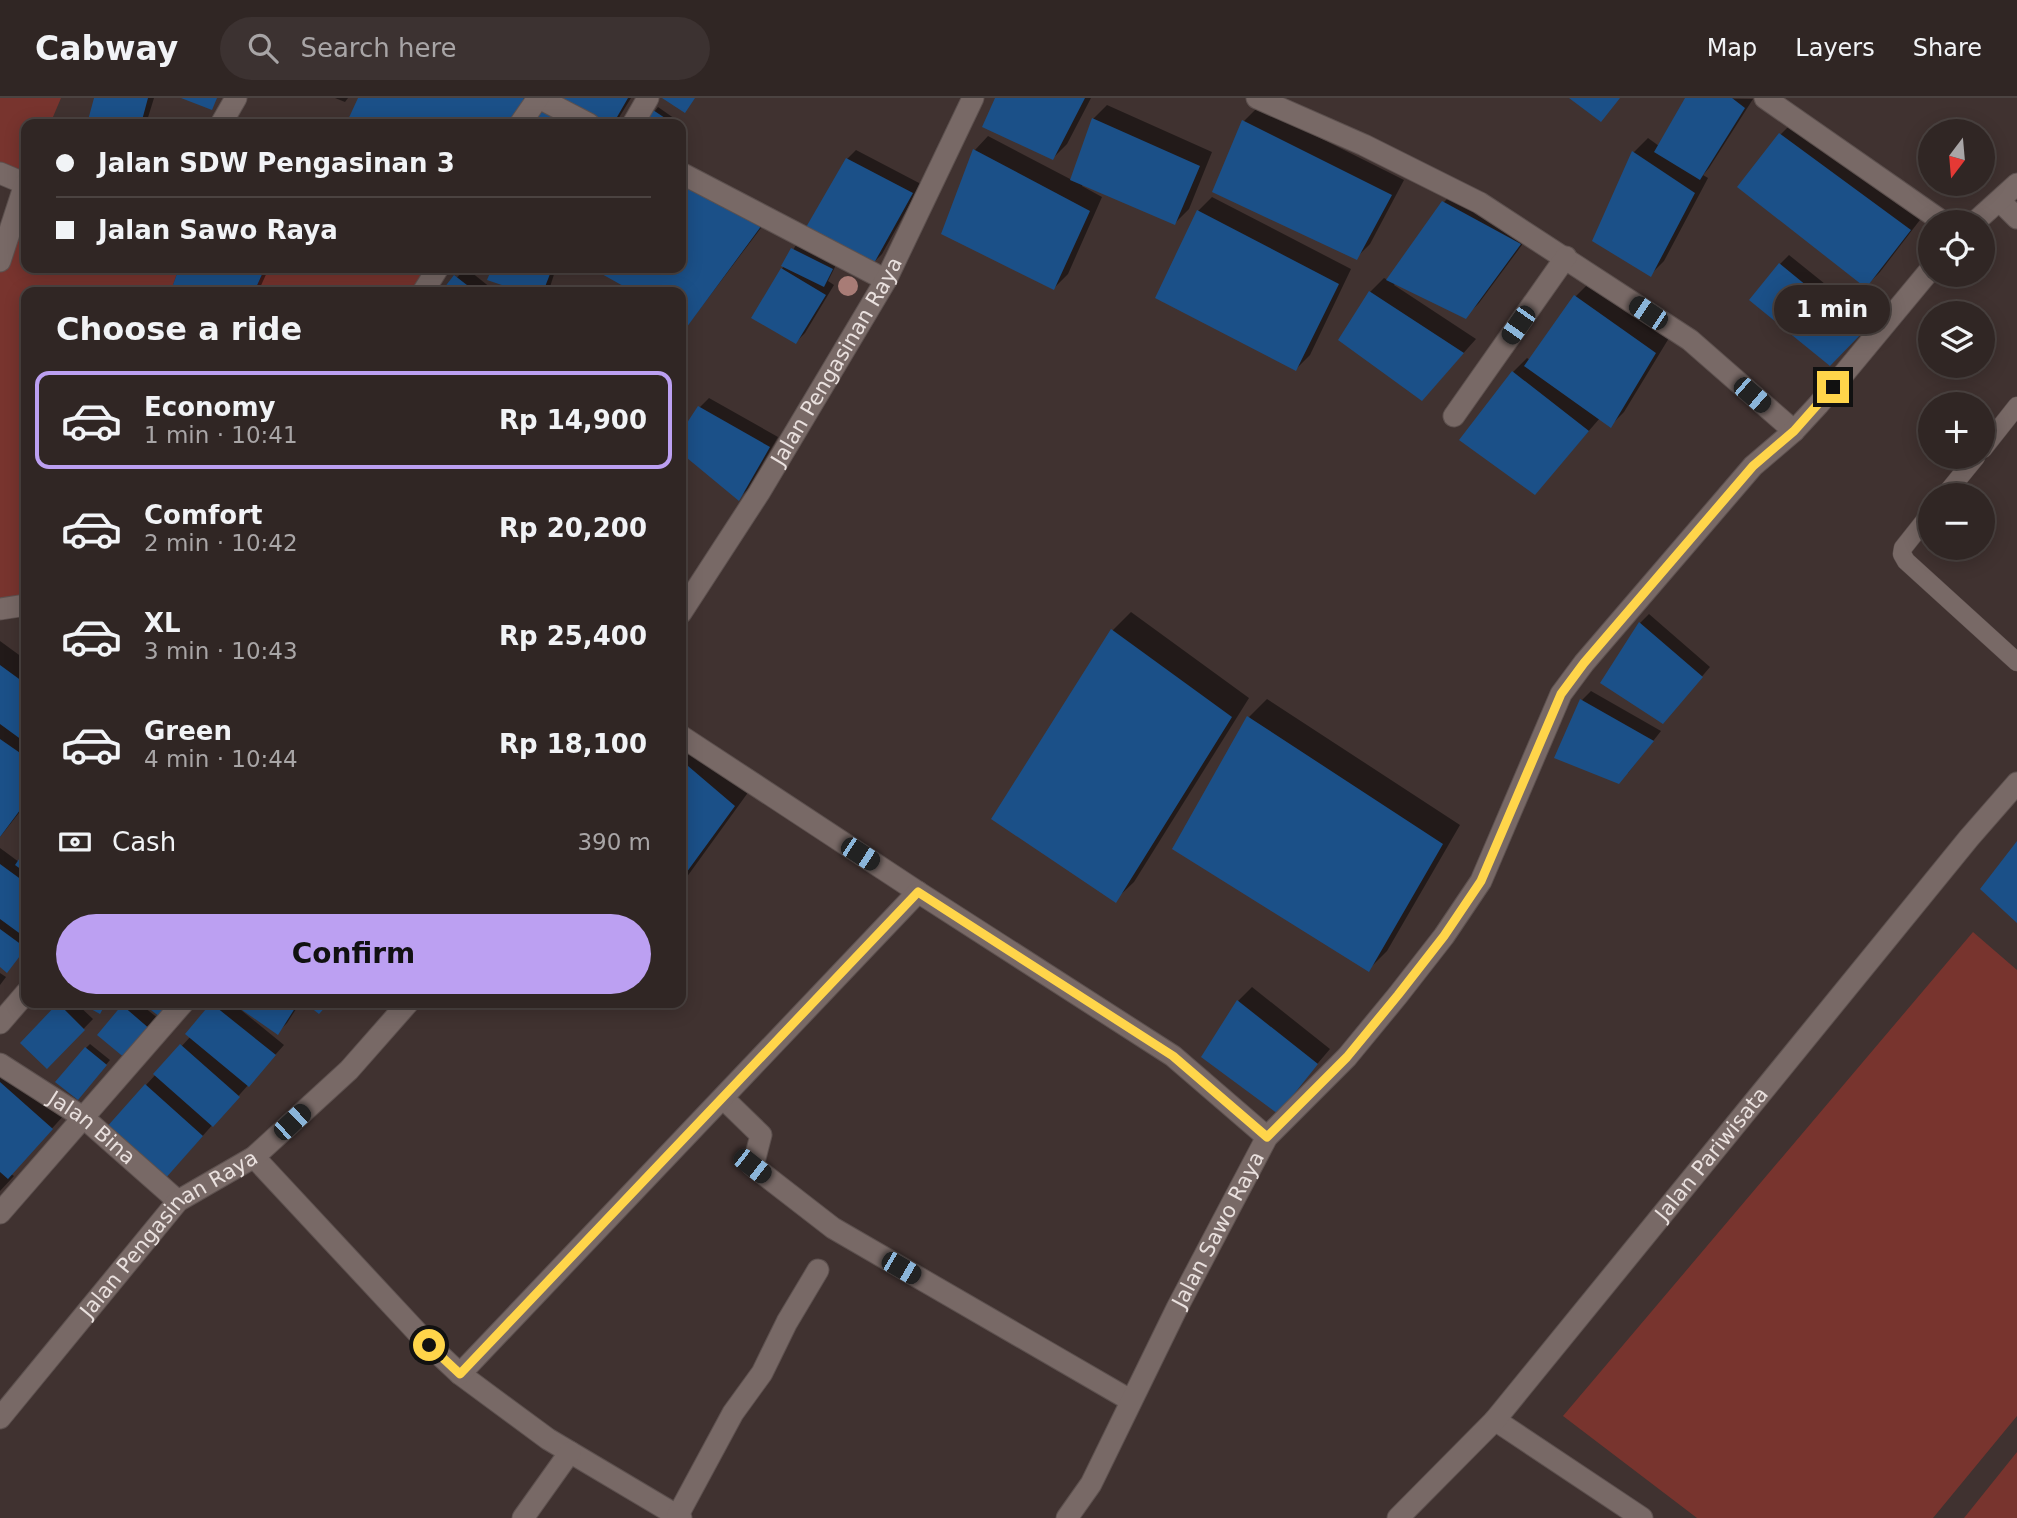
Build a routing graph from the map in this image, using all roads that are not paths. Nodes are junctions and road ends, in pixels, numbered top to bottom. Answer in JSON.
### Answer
{"nodes":[{"id":1,"x":236,"y":98,"type":"edge"},
{"id":2,"x":539,"y":98,"type":"edge"},
{"id":3,"x":648,"y":98,"type":"edge"},
{"id":4,"x":973,"y":98,"type":"edge"},
{"id":5,"x":1257,"y":98,"type":"edge"},
{"id":6,"x":1765,"y":98,"type":"edge"},
{"id":7,"x":224,"y":119,"type":"edge"},
{"id":8,"x":524,"y":119,"type":"edge"},
{"id":9,"x":579,"y":119,"type":"edge"},
{"id":10,"x":636,"y":119,"type":"edge"},
{"id":11,"x":0,"y":173,"type":"edge"},
{"id":12,"x":686,"y":176,"type":"edge"},
{"id":13,"x":21,"y":182,"type":"edge"},
{"id":14,"x":2017,"y":184,"type":"edge"},
{"id":15,"x":21,"y":196,"type":"edge"},
{"id":16,"x":2000,"y":201,"type":"junction"},
{"id":17,"x":1926,"y":210,"type":"edge"},
{"id":18,"x":1989,"y":210,"type":"edge"},
{"id":19,"x":2017,"y":218,"type":"edge"},
{"id":20,"x":1566,"y":257,"type":"junction"},
{"id":21,"x":0,"y":261,"type":"edge"},
{"id":22,"x":886,"y":280,"type":"junction"},
{"id":23,"x":1918,"y":284,"type":"edge"},
{"id":24,"x":2017,"y":406,"type":"edge"},
{"id":25,"x":1454,"y":416,"type":"dead end"},
{"id":26,"x":1794,"y":431,"type":"junction"},
{"id":27,"x":1995,"y":434,"type":"edge"},
{"id":28,"x":1966,"y":469,"type":"edge"},
{"id":29,"x":1955,"y":483,"type":"edge"},
{"id":30,"x":1918,"y":529,"type":"edge"},
{"id":31,"x":686,"y":604,"type":"edge"},
{"id":32,"x":21,"y":607,"type":"edge"},
{"id":33,"x":0,"y":609,"type":"edge"},
{"id":34,"x":2017,"y":662,"type":"edge"},
{"id":35,"x":686,"y":739,"type":"edge"},
{"id":36,"x":2017,"y":783,"type":"edge"},
{"id":37,"x":918,"y":892,"type":"junction"},
{"id":38,"x":21,"y":999,"type":"edge"},
{"id":39,"x":179,"y":1008,"type":"edge"},
{"id":40,"x":404,"y":1008,"type":"edge"},
{"id":41,"x":0,"y":1023,"type":"edge"},
{"id":42,"x":0,"y":1064,"type":"edge"},
{"id":43,"x":723,"y":1098,"type":"junction"},
{"id":44,"x":84,"y":1118,"type":"junction"},
{"id":45,"x":1267,"y":1137,"type":"junction"},
{"id":46,"x":254,"y":1157,"type":"junction"},
{"id":47,"x":178,"y":1201,"type":"junction"},
{"id":48,"x":0,"y":1213,"type":"edge"},
{"id":49,"x":818,"y":1270,"type":"dead end"},
{"id":50,"x":460,"y":1374,"type":"junction"},
{"id":51,"x":1130,"y":1401,"type":"junction"},
{"id":52,"x":0,"y":1418,"type":"edge"},
{"id":53,"x":1495,"y":1420,"type":"junction"},
{"id":54,"x":570,"y":1452,"type":"junction"},
{"id":55,"x":680,"y":1517,"type":"edge"},
{"id":56,"x":523,"y":1518,"type":"edge"},
{"id":57,"x":1067,"y":1518,"type":"edge"},
{"id":58,"x":1398,"y":1518,"type":"edge"},
{"id":59,"x":1642,"y":1518,"type":"edge"}],
"edges":[{"from":1,"to":7,"type":"street"},
{"from":2,"to":8,"type":"street"},
{"from":2,"to":9,"type":"street"},
{"from":3,"to":10,"type":"street"},
{"from":4,"to":22,"type":"street","name":"Jalan Pengasinan Raya"},
{"from":5,"to":20,"type":"street"},
{"from":6,"to":17,"type":"street"},
{"from":11,"to":13,"type":"street"},
{"from":12,"to":22,"type":"street"},
{"from":14,"to":16,"type":"street"},
{"from":15,"to":21,"type":"street"},
{"from":16,"to":18,"type":"street"},
{"from":16,"to":19,"type":"street"},
{"from":20,"to":25,"type":"street"},
{"from":20,"to":26,"type":"street"},
{"from":22,"to":31,"type":"street","name":"Jalan Pengasinan Raya"},
{"from":23,"to":26,"type":"street","name":"Jalan Sawo Raya"},
{"from":24,"to":27,"type":"lane"},
{"from":26,"to":45,"type":"street","name":"Jalan Sawo Raya"},
{"from":28,"to":29,"type":"lane"},
{"from":30,"to":34,"type":"lane"},
{"from":32,"to":33,"type":"street"},
{"from":35,"to":37,"type":"street"},
{"from":36,"to":53,"type":"street","name":"Jalan Pariwisata"},
{"from":37,"to":43,"type":"street"},
{"from":37,"to":45,"type":"street"},
{"from":38,"to":41,"type":"street"},
{"from":39,"to":44,"type":"street"},
{"from":40,"to":46,"type":"street","name":"Jalan Pengasinan Raya"},
{"from":42,"to":44,"type":"street","name":"Jalan Bina"},
{"from":43,"to":50,"type":"street"},
{"from":43,"to":51,"type":"street"},
{"from":44,"to":47,"type":"street","name":"Jalan Bina"},
{"from":44,"to":48,"type":"street"},
{"from":45,"to":51,"type":"street","name":"Jalan Sawo Raya"},
{"from":46,"to":47,"type":"street","name":"Jalan Pengasinan Raya"},
{"from":46,"to":50,"type":"street"},
{"from":47,"to":52,"type":"street","name":"Jalan Pengasinan Raya"},
{"from":49,"to":55,"type":"street"},
{"from":50,"to":54,"type":"street"},
{"from":51,"to":57,"type":"street","name":"Jalan Sawo Raya"},
{"from":53,"to":58,"type":"street","name":"Jalan Pariwisata"},
{"from":53,"to":59,"type":"street"},
{"from":54,"to":55,"type":"street"},
{"from":54,"to":56,"type":"street"}]}
